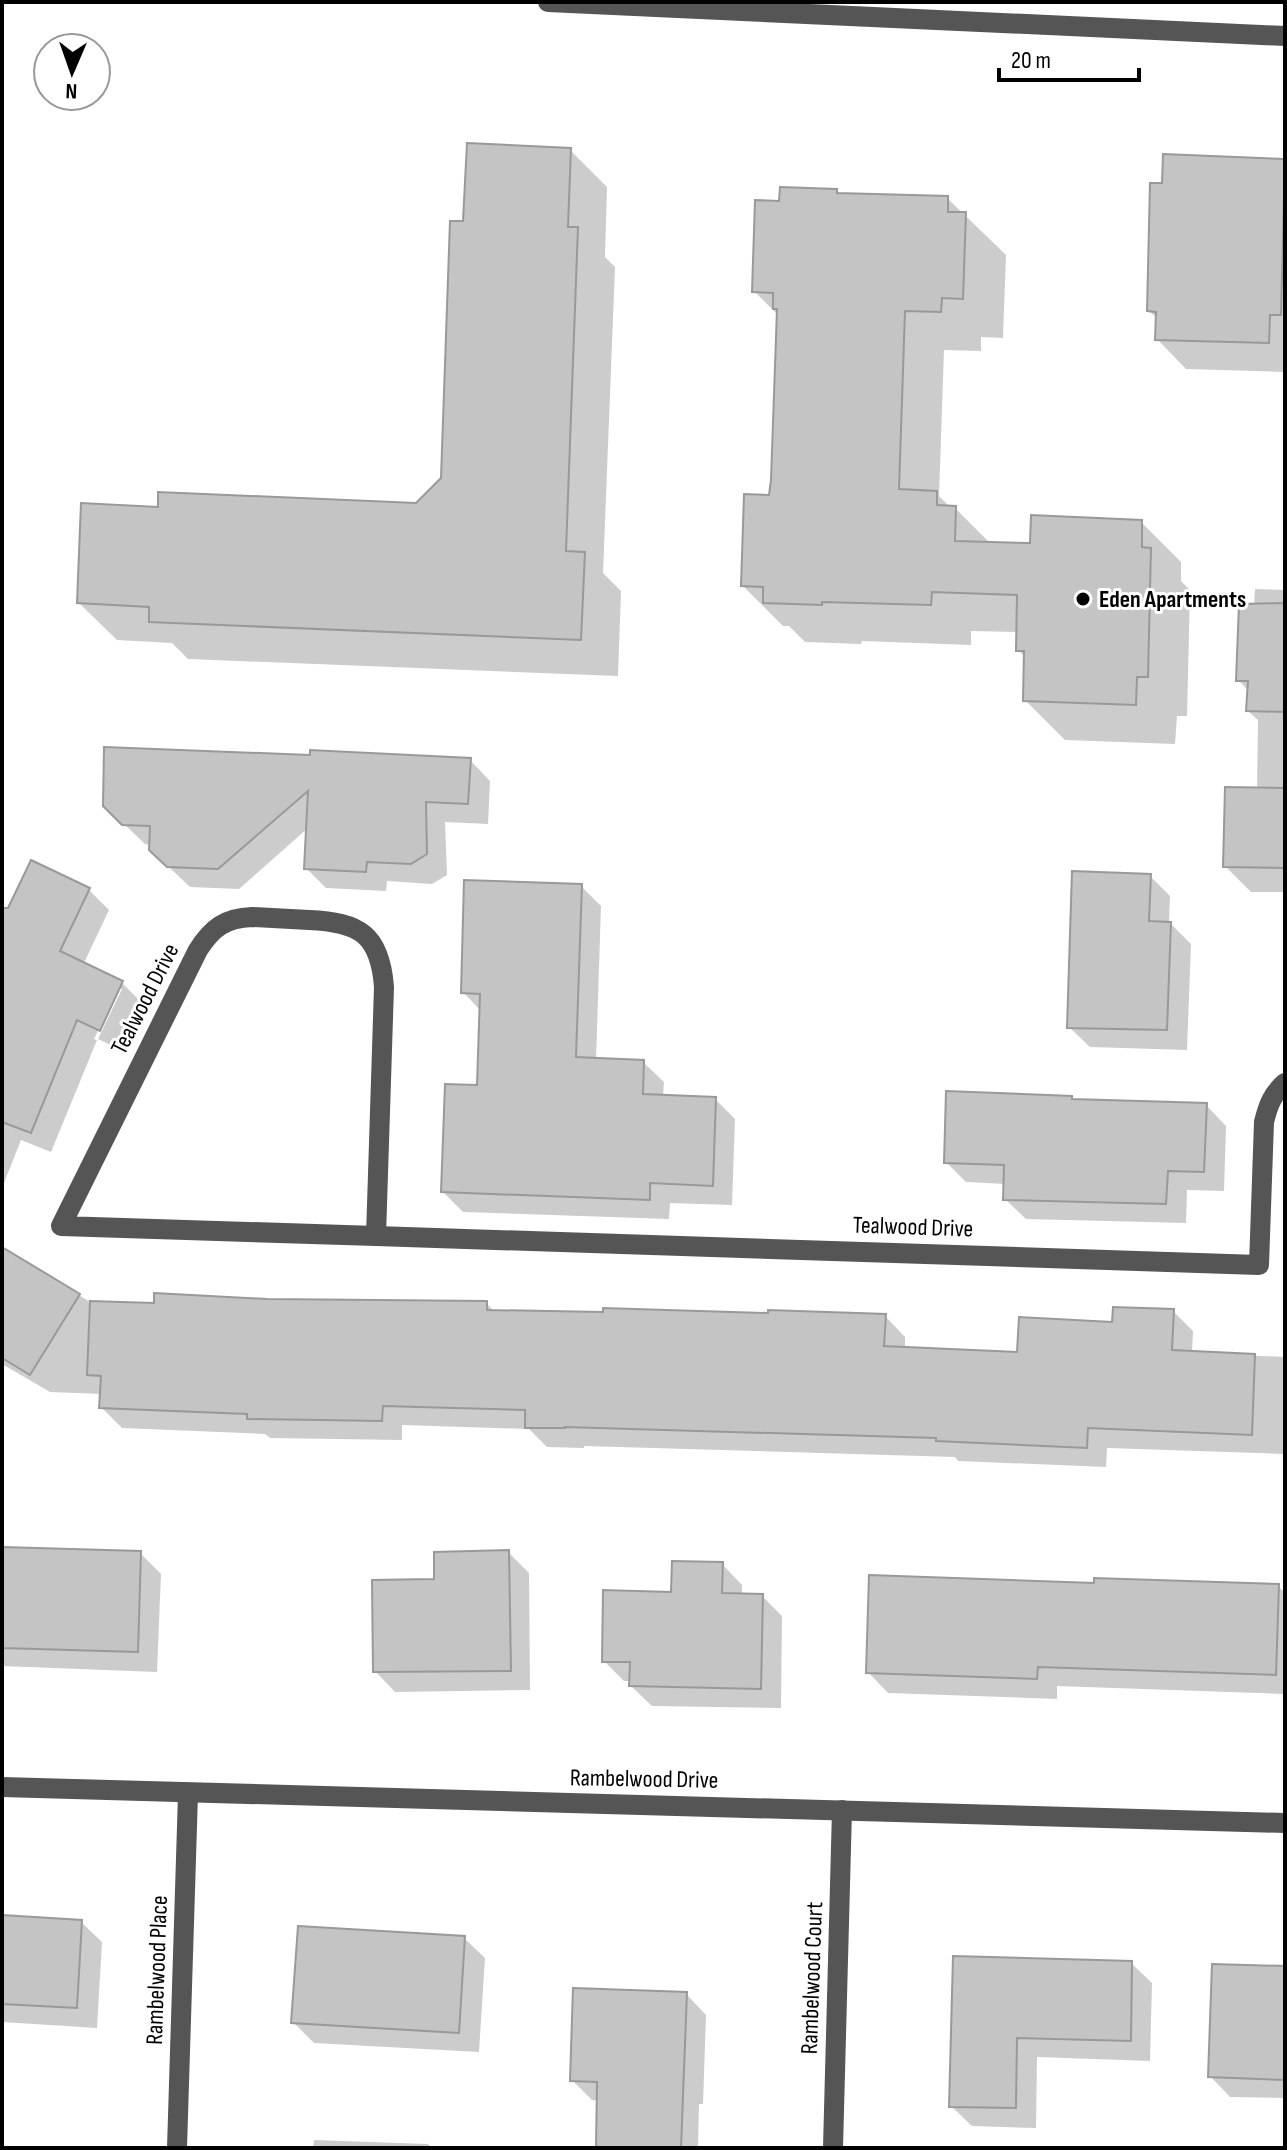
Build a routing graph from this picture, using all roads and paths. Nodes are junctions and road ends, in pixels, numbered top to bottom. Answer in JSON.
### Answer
{"nodes":[{"id":1,"x":548,"y":2,"type":"edge"},
{"id":2,"x":1285,"y":36,"type":"edge"},
{"id":3,"x":1285,"y":1083,"type":"edge"},
{"id":4,"x":376,"y":1236,"type":"junction"},
{"id":5,"x":2,"y":1787,"type":"edge"},
{"id":6,"x":188,"y":1794,"type":"junction"},
{"id":7,"x":842,"y":1810,"type":"junction"},
{"id":8,"x":1285,"y":1823,"type":"edge"},
{"id":9,"x":177,"y":2148,"type":"edge"},
{"id":10,"x":833,"y":2148,"type":"edge"}],
"edges":[{"from":1,"to":2,"type":"street"},
{"from":3,"to":4,"type":"street","name":"Tealwood Drive"},
{"from":4,"to":4,"type":"street","name":"Tealwood Drive"},
{"from":5,"to":6,"type":"street","name":"Rambelwood Drive"},
{"from":6,"to":7,"type":"street","name":"Rambelwood Drive"},
{"from":6,"to":9,"type":"street","name":"Rambelwood Place"},
{"from":7,"to":8,"type":"street","name":"Rambelwood Drive"},
{"from":7,"to":10,"type":"street","name":"Rambelwood Court"}]}
